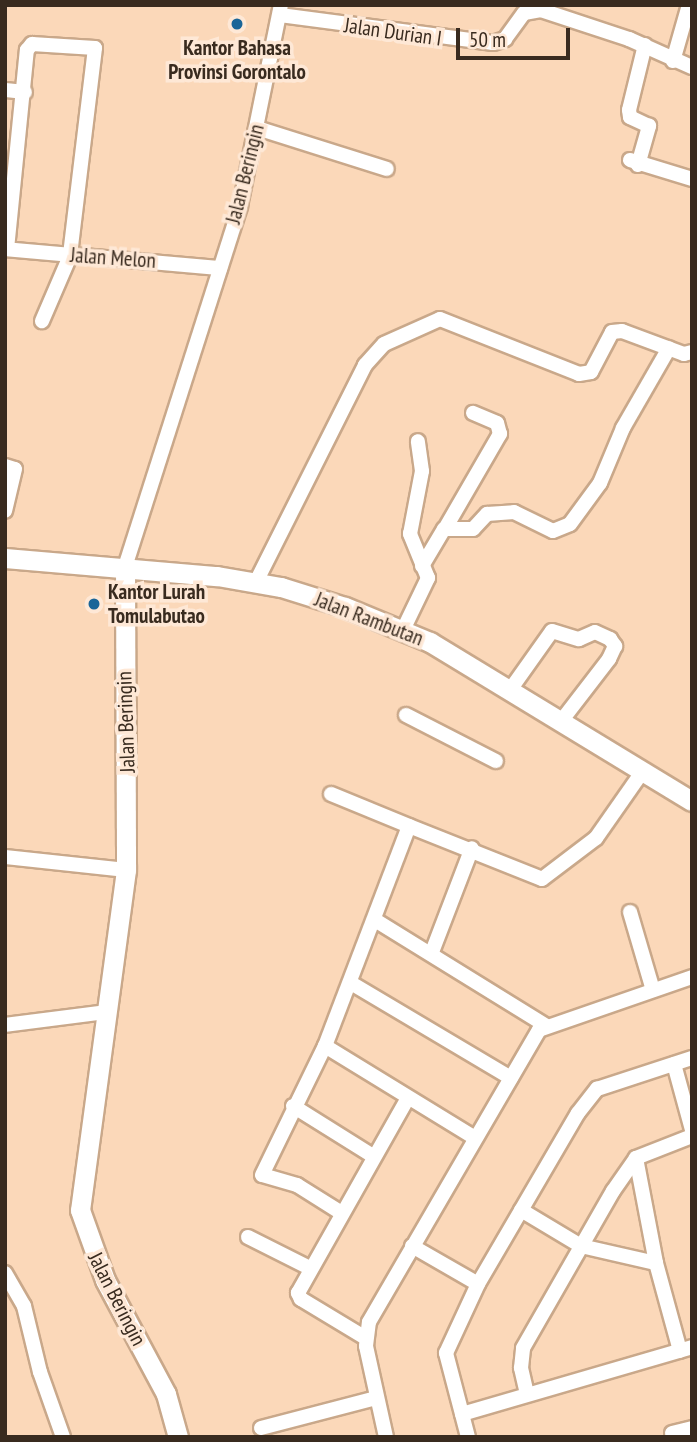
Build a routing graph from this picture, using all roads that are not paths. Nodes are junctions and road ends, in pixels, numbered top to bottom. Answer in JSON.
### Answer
{"nodes":[{"id":1,"x":689,"y":5,"type":"edge"},
{"id":2,"x":280,"y":10,"type":"edge"},
{"id":3,"x":645,"y":46,"type":"junction"},
{"id":4,"x":673,"y":61,"type":"junction"},
{"id":5,"x":692,"y":66,"type":"edge"},
{"id":6,"x":5,"y":90,"type":"edge"},
{"id":7,"x":25,"y":93,"type":"junction"},
{"id":8,"x":257,"y":128,"type":"junction"},
{"id":9,"x":387,"y":169,"type":"dead end"},
{"id":10,"x":692,"y":179,"type":"edge"},
{"id":11,"x":10,"y":187,"type":"edge"},
{"id":12,"x":6,"y":249,"type":"edge"},
{"id":13,"x":70,"y":256,"type":"junction"},
{"id":14,"x":220,"y":268,"type":"junction"},
{"id":15,"x":42,"y":321,"type":"dead end"},
{"id":16,"x":669,"y":348,"type":"junction"},
{"id":17,"x":692,"y":352,"type":"edge"},
{"id":18,"x":472,"y":413,"type":"dead end"},
{"id":19,"x":418,"y":441,"type":"dead end"},
{"id":20,"x":5,"y":466,"type":"edge"},
{"id":21,"x":5,"y":511,"type":"edge"},
{"id":22,"x":446,"y":527,"type":"junction"},
{"id":23,"x":5,"y":558,"type":"edge"},
{"id":24,"x":422,"y":566,"type":"junction"},
{"id":25,"x":125,"y":567,"type":"junction"},
{"id":26,"x":256,"y":582,"type":"junction"},
{"id":27,"x":403,"y":631,"type":"junction"},
{"id":28,"x":510,"y":690,"type":"junction"},
{"id":29,"x":406,"y":715,"type":"dead end"},
{"id":30,"x":562,"y":720,"type":"junction"},
{"id":31,"x":496,"y":761,"type":"dead end"},
{"id":32,"x":643,"y":771,"type":"junction"},
{"id":33,"x":331,"y":794,"type":"dead end"},
{"id":34,"x":690,"y":796,"type":"edge"},
{"id":35,"x":409,"y":826,"type":"junction"},
{"id":36,"x":472,"y":848,"type":"junction"},
{"id":37,"x":5,"y":857,"type":"edge"},
{"id":38,"x":125,"y":870,"type":"junction"},
{"id":39,"x":630,"y":912,"type":"dead end"},
{"id":40,"x":375,"y":920,"type":"junction"},
{"id":41,"x":432,"y":952,"type":"junction"},
{"id":42,"x":692,"y":977,"type":"edge"},
{"id":43,"x":351,"y":983,"type":"junction"},
{"id":44,"x":653,"y":990,"type":"junction"},
{"id":45,"x":106,"y":1012,"type":"junction"},
{"id":46,"x":5,"y":1025,"type":"edge"},
{"id":47,"x":545,"y":1025,"type":"junction"},
{"id":48,"x":325,"y":1046,"type":"junction"},
{"id":49,"x":692,"y":1058,"type":"edge"},
{"id":50,"x":674,"y":1064,"type":"junction"},
{"id":51,"x":510,"y":1077,"type":"junction"},
{"id":52,"x":408,"y":1098,"type":"junction"},
{"id":53,"x":293,"y":1106,"type":"junction"},
{"id":54,"x":692,"y":1130,"type":"edge"},
{"id":55,"x":692,"y":1136,"type":"edge"},
{"id":56,"x":475,"y":1138,"type":"junction"},
{"id":57,"x":373,"y":1156,"type":"junction"},
{"id":58,"x":636,"y":1158,"type":"junction"},
{"id":59,"x":521,"y":1210,"type":"junction"},
{"id":60,"x":340,"y":1212,"type":"junction"},
{"id":61,"x":248,"y":1237,"type":"dead end"},
{"id":62,"x":412,"y":1246,"type":"junction"},
{"id":63,"x":581,"y":1246,"type":"junction"},
{"id":64,"x":656,"y":1263,"type":"junction"},
{"id":65,"x":310,"y":1268,"type":"junction"},
{"id":66,"x":5,"y":1273,"type":"edge"},
{"id":67,"x":478,"y":1284,"type":"junction"},
{"id":68,"x":10,"y":1288,"type":"edge"},
{"id":69,"x":365,"y":1337,"type":"junction"},
{"id":70,"x":686,"y":1349,"type":"edge"},
{"id":71,"x":527,"y":1394,"type":"junction"},
{"id":72,"x":376,"y":1398,"type":"junction"},
{"id":73,"x":462,"y":1414,"type":"junction"},
{"id":74,"x":261,"y":1428,"type":"dead end"},
{"id":75,"x":692,"y":1428,"type":"edge"},
{"id":76,"x":668,"y":1436,"type":"edge"},
{"id":77,"x":63,"y":1437,"type":"edge"},
{"id":78,"x":178,"y":1437,"type":"edge"},
{"id":79,"x":386,"y":1437,"type":"edge"},
{"id":80,"x":468,"y":1437,"type":"edge"}],
"edges":[{"from":1,"to":4,"type":"street"},
{"from":2,"to":3,"type":"street","name":"Jalan Durian I"},
{"from":2,"to":8,"type":"street","name":"Jalan Beringin"},
{"from":3,"to":4,"type":"street","name":"Jalan Durian I"},
{"from":3,"to":10,"type":"street"},
{"from":4,"to":5,"type":"street","name":"Jalan Durian I"},
{"from":6,"to":7,"type":"street"},
{"from":7,"to":11,"type":"street"},
{"from":7,"to":13,"type":"street"},
{"from":8,"to":9,"type":"street"},
{"from":8,"to":14,"type":"street","name":"Jalan Beringin"},
{"from":11,"to":12,"type":"street"},
{"from":12,"to":13,"type":"street","name":"Jalan Melon"},
{"from":13,"to":14,"type":"street","name":"Jalan Melon"},
{"from":13,"to":15,"type":"street"},
{"from":14,"to":25,"type":"street","name":"Jalan Beringin"},
{"from":16,"to":17,"type":"street"},
{"from":16,"to":22,"type":"street"},
{"from":16,"to":26,"type":"street"},
{"from":18,"to":22,"type":"street"},
{"from":19,"to":24,"type":"street"},
{"from":20,"to":21,"type":"street"},
{"from":22,"to":24,"type":"street"},
{"from":23,"to":25,"type":"street","name":"Jalan Rambutan"},
{"from":24,"to":27,"type":"street"},
{"from":25,"to":26,"type":"street","name":"Jalan Rambutan"},
{"from":25,"to":38,"type":"street","name":"Jalan Beringin"},
{"from":26,"to":27,"type":"street","name":"Jalan Rambutan"},
{"from":27,"to":28,"type":"street","name":"Jalan Rambutan"},
{"from":28,"to":30,"type":"street","name":"Jalan Rambutan"},
{"from":28,"to":30,"type":"street"},
{"from":29,"to":31,"type":"street"},
{"from":30,"to":32,"type":"street","name":"Jalan Rambutan"},
{"from":32,"to":34,"type":"street","name":"Jalan Rambutan"},
{"from":32,"to":36,"type":"street"},
{"from":33,"to":35,"type":"street"},
{"from":35,"to":36,"type":"street"},
{"from":35,"to":40,"type":"street"},
{"from":36,"to":41,"type":"street"},
{"from":37,"to":38,"type":"street"},
{"from":38,"to":45,"type":"street","name":"Jalan Beringin"},
{"from":39,"to":44,"type":"street"},
{"from":40,"to":41,"type":"street"},
{"from":40,"to":43,"type":"street"},
{"from":41,"to":47,"type":"street"},
{"from":42,"to":44,"type":"street"},
{"from":43,"to":48,"type":"street"},
{"from":43,"to":51,"type":"street"},
{"from":44,"to":47,"type":"street"},
{"from":45,"to":46,"type":"street"},
{"from":45,"to":78,"type":"street","name":"Jalan Beringin"},
{"from":47,"to":51,"type":"street"},
{"from":48,"to":52,"type":"street"},
{"from":48,"to":53,"type":"street"},
{"from":49,"to":50,"type":"street"},
{"from":50,"to":54,"type":"street"},
{"from":50,"to":59,"type":"street"},
{"from":51,"to":56,"type":"street"},
{"from":52,"to":56,"type":"street"},
{"from":52,"to":57,"type":"street"},
{"from":53,"to":57,"type":"street"},
{"from":53,"to":60,"type":"street"},
{"from":55,"to":58,"type":"street"},
{"from":56,"to":62,"type":"street"},
{"from":57,"to":60,"type":"street"},
{"from":58,"to":63,"type":"street"},
{"from":58,"to":64,"type":"street"},
{"from":59,"to":63,"type":"street"},
{"from":59,"to":67,"type":"street"},
{"from":60,"to":65,"type":"street"},
{"from":61,"to":65,"type":"street"},
{"from":62,"to":67,"type":"street"},
{"from":62,"to":69,"type":"street"},
{"from":63,"to":64,"type":"street"},
{"from":63,"to":71,"type":"street"},
{"from":64,"to":70,"type":"street"},
{"from":65,"to":69,"type":"street"},
{"from":66,"to":68,"type":"street"},
{"from":67,"to":73,"type":"street"},
{"from":68,"to":77,"type":"street"},
{"from":69,"to":72,"type":"street"},
{"from":70,"to":71,"type":"street"},
{"from":71,"to":73,"type":"street"},
{"from":72,"to":74,"type":"street"},
{"from":72,"to":79,"type":"street"},
{"from":73,"to":80,"type":"street"},
{"from":75,"to":76,"type":"street"}]}
